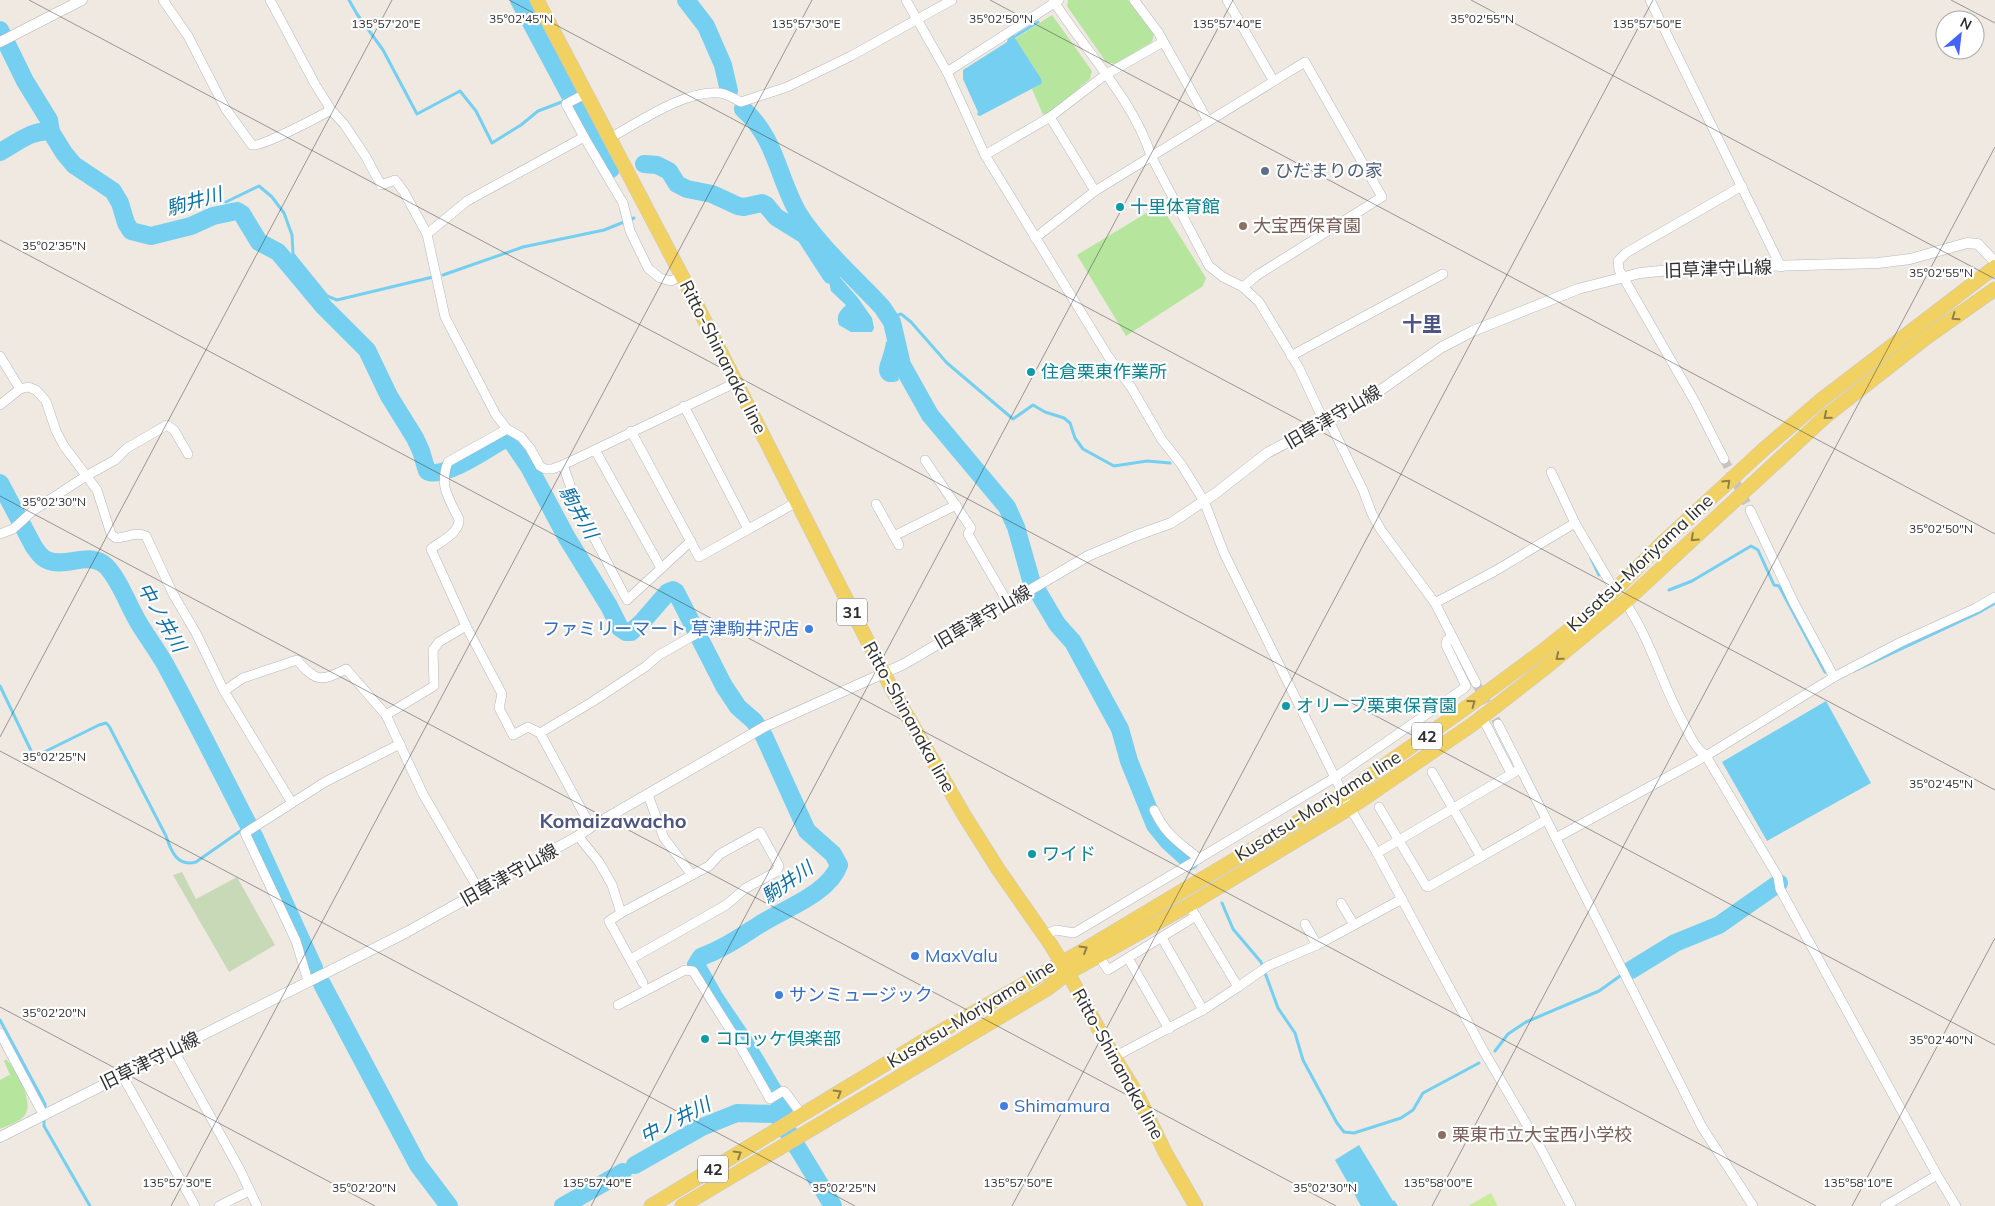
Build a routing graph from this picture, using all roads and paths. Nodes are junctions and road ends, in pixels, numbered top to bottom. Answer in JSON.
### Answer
{"nodes":[{"id":1,"x":82,"y":0,"type":"edge"},
{"id":2,"x":163,"y":0,"type":"edge"},
{"id":3,"x":270,"y":0,"type":"edge"},
{"id":4,"x":538,"y":0,"type":"edge"},
{"id":5,"x":906,"y":0,"type":"edge"},
{"id":6,"x":952,"y":0,"type":"edge"},
{"id":7,"x":1134,"y":0,"type":"edge"},
{"id":8,"x":1227,"y":0,"type":"edge"},
{"id":9,"x":1650,"y":0,"type":"edge"},
{"id":10,"x":1056,"y":1,"type":"edge"},
{"id":11,"x":917,"y":20,"type":"junction"},
{"id":12,"x":0,"y":42,"type":"edge"},
{"id":13,"x":1162,"y":42,"type":"junction"},
{"id":14,"x":946,"y":72,"type":"junction"},
{"id":15,"x":1105,"y":75,"type":"junction"},
{"id":16,"x":1273,"y":80,"type":"junction"},
{"id":17,"x":587,"y":93,"type":"junction"},
{"id":18,"x":332,"y":110,"type":"junction"},
{"id":19,"x":1050,"y":117,"type":"junction"},
{"id":20,"x":1208,"y":120,"type":"junction"},
{"id":21,"x":584,"y":137,"type":"junction"},
{"id":22,"x":610,"y":138,"type":"junction"},
{"id":23,"x":985,"y":155,"type":"junction"},
{"id":24,"x":1151,"y":156,"type":"junction"},
{"id":25,"x":1742,"y":186,"type":"junction"},
{"id":26,"x":1095,"y":192,"type":"junction"},
{"id":27,"x":427,"y":234,"type":"junction"},
{"id":28,"x":1035,"y":238,"type":"junction"},
{"id":29,"x":1995,"y":262,"type":"edge"},
{"id":30,"x":1781,"y":266,"type":"junction"},
{"id":31,"x":1995,"y":267,"type":"edge"},
{"id":32,"x":1442,"y":274,"type":"dead end"},
{"id":33,"x":682,"y":276,"type":"junction"},
{"id":34,"x":1624,"y":277,"type":"junction"},
{"id":35,"x":1243,"y":287,"type":"junction"},
{"id":36,"x":1995,"y":289,"type":"edge"},
{"id":37,"x":0,"y":356,"type":"edge"},
{"id":38,"x":1291,"y":356,"type":"junction"},
{"id":39,"x":734,"y":383,"type":"junction"},
{"id":40,"x":20,"y":388,"type":"junction"},
{"id":41,"x":0,"y":405,"type":"edge"},
{"id":42,"x":684,"y":406,"type":"junction"},
{"id":43,"x":1327,"y":422,"type":"junction"},
{"id":44,"x":507,"y":429,"type":"junction"},
{"id":45,"x":631,"y":431,"type":"junction"},
{"id":46,"x":595,"y":450,"type":"junction"},
{"id":47,"x":188,"y":454,"type":"dead end"},
{"id":48,"x":1724,"y":459,"type":"tunnel mouth"},
{"id":49,"x":925,"y":460,"type":"dead end"},
{"id":50,"x":563,"y":465,"type":"junction"},
{"id":51,"x":1551,"y":472,"type":"dead end"},
{"id":52,"x":86,"y":476,"type":"junction"},
{"id":53,"x":1204,"y":501,"type":"junction"},
{"id":54,"x":797,"y":502,"type":"junction"},
{"id":55,"x":876,"y":504,"type":"dead end"},
{"id":56,"x":956,"y":505,"type":"junction"},
{"id":57,"x":1750,"y":510,"type":"tunnel mouth"},
{"id":58,"x":1575,"y":523,"type":"junction"},
{"id":59,"x":748,"y":529,"type":"junction"},
{"id":60,"x":0,"y":534,"type":"edge"},
{"id":61,"x":894,"y":536,"type":"junction"},
{"id":62,"x":691,"y":541,"type":"junction"},
{"id":63,"x":899,"y":545,"type":"dead end"},
{"id":64,"x":661,"y":568,"type":"junction"},
{"id":65,"x":1615,"y":592,"type":"junction"},
{"id":66,"x":1995,"y":597,"type":"edge"},
{"id":67,"x":1625,"y":602,"type":"junction"},
{"id":68,"x":1008,"y":603,"type":"junction"},
{"id":69,"x":1435,"y":603,"type":"junction"},
{"id":70,"x":466,"y":626,"type":"junction"},
{"id":71,"x":703,"y":630,"type":"dead end"},
{"id":72,"x":1452,"y":637,"type":"junction"},
{"id":73,"x":884,"y":674,"type":"junction"},
{"id":74,"x":1834,"y":677,"type":"junction"},
{"id":75,"x":1476,"y":683,"type":"tunnel mouth"},
{"id":76,"x":224,"y":691,"type":"junction"},
{"id":77,"x":386,"y":715,"type":"junction"},
{"id":78,"x":1482,"y":717,"type":"junction"},
{"id":79,"x":1498,"y":724,"type":"tunnel mouth"},
{"id":80,"x":540,"y":733,"type":"junction"},
{"id":81,"x":400,"y":744,"type":"junction"},
{"id":82,"x":1706,"y":756,"type":"junction"},
{"id":83,"x":1520,"y":769,"type":"junction"},
{"id":84,"x":1432,"y":772,"type":"dead end"},
{"id":85,"x":1511,"y":773,"type":"junction"},
{"id":86,"x":1334,"y":778,"type":"junction"},
{"id":87,"x":1344,"y":794,"type":"junction"},
{"id":88,"x":648,"y":795,"type":"junction"},
{"id":89,"x":292,"y":803,"type":"junction"},
{"id":90,"x":1379,"y":807,"type":"dead end"},
{"id":91,"x":1350,"y":808,"type":"junction"},
{"id":92,"x":1453,"y":808,"type":"junction"},
{"id":93,"x":1154,"y":810,"type":"dead end"},
{"id":94,"x":1546,"y":820,"type":"junction"},
{"id":95,"x":591,"y":827,"type":"junction"},
{"id":96,"x":578,"y":836,"type":"junction"},
{"id":97,"x":1556,"y":838,"type":"junction"},
{"id":98,"x":1399,"y":840,"type":"junction"},
{"id":99,"x":1377,"y":853,"type":"junction"},
{"id":100,"x":1481,"y":857,"type":"junction"},
{"id":101,"x":1199,"y":859,"type":"junction"},
{"id":102,"x":692,"y":875,"type":"junction"},
{"id":103,"x":480,"y":892,"type":"junction"},
{"id":104,"x":1402,"y":899,"type":"junction"},
{"id":105,"x":1341,"y":903,"type":"dead end"},
{"id":106,"x":1192,"y":911,"type":"junction"},
{"id":107,"x":621,"y":913,"type":"junction"},
{"id":108,"x":1305,"y":924,"type":"dead end"},
{"id":109,"x":1354,"y":926,"type":"junction"},
{"id":110,"x":1044,"y":935,"type":"junction"},
{"id":111,"x":1162,"y":938,"type":"junction"},
{"id":112,"x":1317,"y":945,"type":"junction"},
{"id":113,"x":1098,"y":955,"type":"junction"},
{"id":114,"x":1128,"y":958,"type":"junction"},
{"id":115,"x":631,"y":959,"type":"junction"},
{"id":116,"x":1064,"y":967,"type":"junction"},
{"id":117,"x":308,"y":981,"type":"junction"},
{"id":118,"x":642,"y":983,"type":"dead end"},
{"id":119,"x":1238,"y":988,"type":"junction"},
{"id":120,"x":618,"y":1005,"type":"dead end"},
{"id":121,"x":1203,"y":1010,"type":"junction"},
{"id":122,"x":1169,"y":1029,"type":"junction"},
{"id":123,"x":0,"y":1034,"type":"edge"},
{"id":124,"x":173,"y":1049,"type":"junction"},
{"id":125,"x":1114,"y":1057,"type":"junction"},
{"id":126,"x":122,"y":1075,"type":"junction"},
{"id":127,"x":43,"y":1114,"type":"junction"},
{"id":128,"x":799,"y":1117,"type":"junction"},
{"id":129,"x":0,"y":1137,"type":"edge"},
{"id":130,"x":1937,"y":1175,"type":"junction"},
{"id":131,"x":248,"y":1191,"type":"junction"},
{"id":132,"x":195,"y":1206,"type":"edge"},
{"id":133,"x":219,"y":1206,"type":"edge"},
{"id":134,"x":257,"y":1206,"type":"edge"},
{"id":135,"x":652,"y":1206,"type":"edge"},
{"id":136,"x":682,"y":1206,"type":"edge"},
{"id":137,"x":1196,"y":1206,"type":"edge"},
{"id":138,"x":1571,"y":1206,"type":"edge"},
{"id":139,"x":1753,"y":1206,"type":"edge"},
{"id":140,"x":1885,"y":1206,"type":"edge"},
{"id":141,"x":1956,"y":1206,"type":"edge"}],
"edges":[{"from":1,"to":12,"type":"street"},
{"from":2,"to":18,"type":"street"},
{"from":3,"to":18,"type":"street"},
{"from":4,"to":17,"type":"main road","name":"Ritto-Shinanaka line","number":"31"},
{"from":5,"to":11,"type":"street"},
{"from":6,"to":11,"type":"street"},
{"from":7,"to":13,"type":"street"},
{"from":8,"to":16,"type":"street"},
{"from":9,"to":25,"type":"street"},
{"from":10,"to":14,"type":"street"},
{"from":10,"to":15,"type":"street"},
{"from":11,"to":14,"type":"street"},
{"from":11,"to":22,"type":"street"},
{"from":13,"to":15,"type":"street"},
{"from":13,"to":20,"type":"street"},
{"from":14,"to":23,"type":"street"},
{"from":15,"to":19,"type":"street"},
{"from":15,"to":24,"type":"street"},
{"from":16,"to":20,"type":"street"},
{"from":16,"to":35,"type":"street"},
{"from":17,"to":21,"type":"street"},
{"from":17,"to":22,"type":"main road","name":"Ritto-Shinanaka line","number":"31"},
{"from":18,"to":27,"type":"street"},
{"from":19,"to":23,"type":"street"},
{"from":19,"to":26,"type":"street"},
{"from":20,"to":24,"type":"street"},
{"from":21,"to":27,"type":"street"},
{"from":21,"to":33,"type":"street"},
{"from":22,"to":33,"type":"main road","name":"Ritto-Shinanaka line","number":"31"},
{"from":23,"to":28,"type":"street"},
{"from":24,"to":26,"type":"street"},
{"from":24,"to":35,"type":"street"},
{"from":25,"to":30,"type":"street"},
{"from":25,"to":34,"type":"street"},
{"from":26,"to":28,"type":"street"},
{"from":27,"to":44,"type":"street"},
{"from":28,"to":53,"type":"street"},
{"from":29,"to":30,"type":"street","name":"旧草津守山線"},
{"from":30,"to":34,"type":"street","name":"旧草津守山線"},
{"from":65,"to":31,"type":"main road","name":"Kusatsu-Moriyama line","number":"42","one_way":true},
{"from":32,"to":38,"type":"street"},
{"from":33,"to":39,"type":"main road","name":"Ritto-Shinanaka line","number":"31"},
{"from":34,"to":43,"type":"street","name":"旧草津守山線"},
{"from":34,"to":48,"type":"street"},
{"from":35,"to":38,"type":"street"},
{"from":36,"to":67,"type":"main road","name":"Kusatsu-Moriyama line","number":"42","one_way":true},
{"from":37,"to":40,"type":"street"},
{"from":38,"to":43,"type":"street"},
{"from":39,"to":42,"type":"street"},
{"from":39,"to":54,"type":"main road","name":"Ritto-Shinanaka line","number":"31"},
{"from":40,"to":41,"type":"street"},
{"from":40,"to":52,"type":"street"},
{"from":42,"to":45,"type":"street"},
{"from":42,"to":59,"type":"street"},
{"from":43,"to":53,"type":"street","name":"旧草津守山線"},
{"from":43,"to":69,"type":"street"},
{"from":44,"to":50,"type":"street"},
{"from":44,"to":70,"type":"street"},
{"from":45,"to":46,"type":"street"},
{"from":45,"to":62,"type":"street"},
{"from":46,"to":50,"type":"street"},
{"from":46,"to":64,"type":"street"},
{"from":47,"to":52,"type":"street"},
{"from":49,"to":56,"type":"street"},
{"from":50,"to":64,"type":"street"},
{"from":51,"to":58,"type":"street"},
{"from":52,"to":60,"type":"street"},
{"from":52,"to":76,"type":"street"},
{"from":53,"to":68,"type":"street","name":"旧草津守山線"},
{"from":53,"to":86,"type":"street"},
{"from":54,"to":59,"type":"street"},
{"from":54,"to":73,"type":"main road","name":"Ritto-Shinanaka line","number":"31"},
{"from":55,"to":61,"type":"street"},
{"from":56,"to":61,"type":"street"},
{"from":56,"to":68,"type":"street"},
{"from":57,"to":74,"type":"street"},
{"from":58,"to":65,"type":"street"},
{"from":58,"to":69,"type":"street"},
{"from":59,"to":62,"type":"street"},
{"from":61,"to":63,"type":"street"},
{"from":62,"to":64,"type":"street"},
{"from":87,"to":65,"type":"main road","name":"Kusatsu-Moriyama line","number":"42","one_way":true},
{"from":66,"to":74,"type":"street"},
{"from":67,"to":78,"type":"main road","name":"Kusatsu-Moriyama line","number":"42","one_way":true},
{"from":67,"to":82,"type":"street"},
{"from":68,"to":73,"type":"street","name":"旧草津守山線"},
{"from":69,"to":72,"type":"street"},
{"from":70,"to":77,"type":"street"},
{"from":70,"to":80,"type":"street"},
{"from":71,"to":80,"type":"street"},
{"from":72,"to":75,"type":"street"},
{"from":72,"to":86,"type":"street"},
{"from":73,"to":88,"type":"street","name":"旧草津守山線"},
{"from":73,"to":110,"type":"main road","name":"Ritto-Shinanaka line","number":"31"},
{"from":74,"to":82,"type":"street"},
{"from":76,"to":77,"type":"street"},
{"from":76,"to":89,"type":"street"},
{"from":77,"to":81,"type":"street"},
{"from":78,"to":85,"type":"street"},
{"from":78,"to":91,"type":"main road","name":"Kusatsu-Moriyama line","number":"42"},
{"from":79,"to":83,"type":"street"},
{"from":80,"to":95,"type":"street"},
{"from":81,"to":89,"type":"street"},
{"from":81,"to":103,"type":"street"},
{"from":82,"to":97,"type":"street"},
{"from":82,"to":130,"type":"street"},
{"from":83,"to":85,"type":"street"},
{"from":83,"to":94,"type":"street"},
{"from":84,"to":92,"type":"street"},
{"from":85,"to":92,"type":"street"},
{"from":86,"to":87,"type":"street"},
{"from":86,"to":101,"type":"street"},
{"from":87,"to":91,"type":"street"},
{"from":116,"to":87,"type":"main road","name":"Kusatsu-Moriyama line","number":"42","one_way":true},
{"from":88,"to":95,"type":"street","name":"旧草津守山線"},
{"from":88,"to":102,"type":"street"},
{"from":89,"to":117,"type":"street"},
{"from":90,"to":98,"type":"street"},
{"from":91,"to":99,"type":"street"},
{"from":91,"to":106,"type":"main road","name":"Kusatsu-Moriyama line","number":"42"},
{"from":92,"to":98,"type":"street"},
{"from":92,"to":100,"type":"street"},
{"from":93,"to":101,"type":"street"},
{"from":94,"to":97,"type":"street"},
{"from":94,"to":100,"type":"street"},
{"from":95,"to":96,"type":"street","name":"旧草津守山線"},
{"from":96,"to":103,"type":"street","name":"旧草津守山線"},
{"from":96,"to":107,"type":"street"},
{"from":97,"to":139,"type":"street"},
{"from":98,"to":99,"type":"street"},
{"from":98,"to":100,"type":"street"},
{"from":99,"to":104,"type":"street"},
{"from":101,"to":110,"type":"street"},
{"from":102,"to":107,"type":"street"},
{"from":102,"to":115,"type":"street"},
{"from":103,"to":117,"type":"street","name":"旧草津守山線"},
{"from":104,"to":109,"type":"street"},
{"from":104,"to":138,"type":"street"},
{"from":105,"to":109,"type":"street"},
{"from":106,"to":111,"type":"street"},
{"from":106,"to":113,"type":"main road","name":"Kusatsu-Moriyama line","number":"42"},
{"from":106,"to":119,"type":"street"},
{"from":107,"to":115,"type":"street"},
{"from":108,"to":112,"type":"street"},
{"from":109,"to":112,"type":"street"},
{"from":110,"to":116,"type":"main road","name":"Ritto-Shinanaka line","number":"31"},
{"from":111,"to":114,"type":"street"},
{"from":111,"to":121,"type":"street"},
{"from":112,"to":119,"type":"street"},
{"from":113,"to":114,"type":"street"},
{"from":113,"to":116,"type":"main road","name":"Kusatsu-Moriyama line","number":"42"},
{"from":114,"to":122,"type":"street"},
{"from":115,"to":118,"type":"street"},
{"from":116,"to":125,"type":"main road","name":"Ritto-Shinanaka line","number":"31"},
{"from":128,"to":116,"type":"main road","name":"Kusatsu-Moriyama line","number":"42","one_way":true},
{"from":116,"to":136,"type":"main road","name":"Kusatsu-Moriyama line","number":"42"},
{"from":117,"to":124,"type":"street","name":"旧草津守山線"},
{"from":119,"to":121,"type":"street"},
{"from":120,"to":128,"type":"street"},
{"from":121,"to":122,"type":"street"},
{"from":122,"to":125,"type":"street"},
{"from":123,"to":127,"type":"street"},
{"from":124,"to":126,"type":"street","name":"旧草津守山線"},
{"from":124,"to":131,"type":"street"},
{"from":125,"to":137,"type":"main road","name":"Ritto-Shinanaka line","number":"31"},
{"from":126,"to":127,"type":"street","name":"旧草津守山線"},
{"from":126,"to":132,"type":"street"},
{"from":127,"to":129,"type":"street","name":"旧草津守山線"},
{"from":135,"to":128,"type":"main road","name":"Kusatsu-Moriyama line","number":"42","one_way":true},
{"from":130,"to":140,"type":"street"},
{"from":130,"to":141,"type":"street"},
{"from":131,"to":133,"type":"street"},
{"from":131,"to":134,"type":"street"}]}
